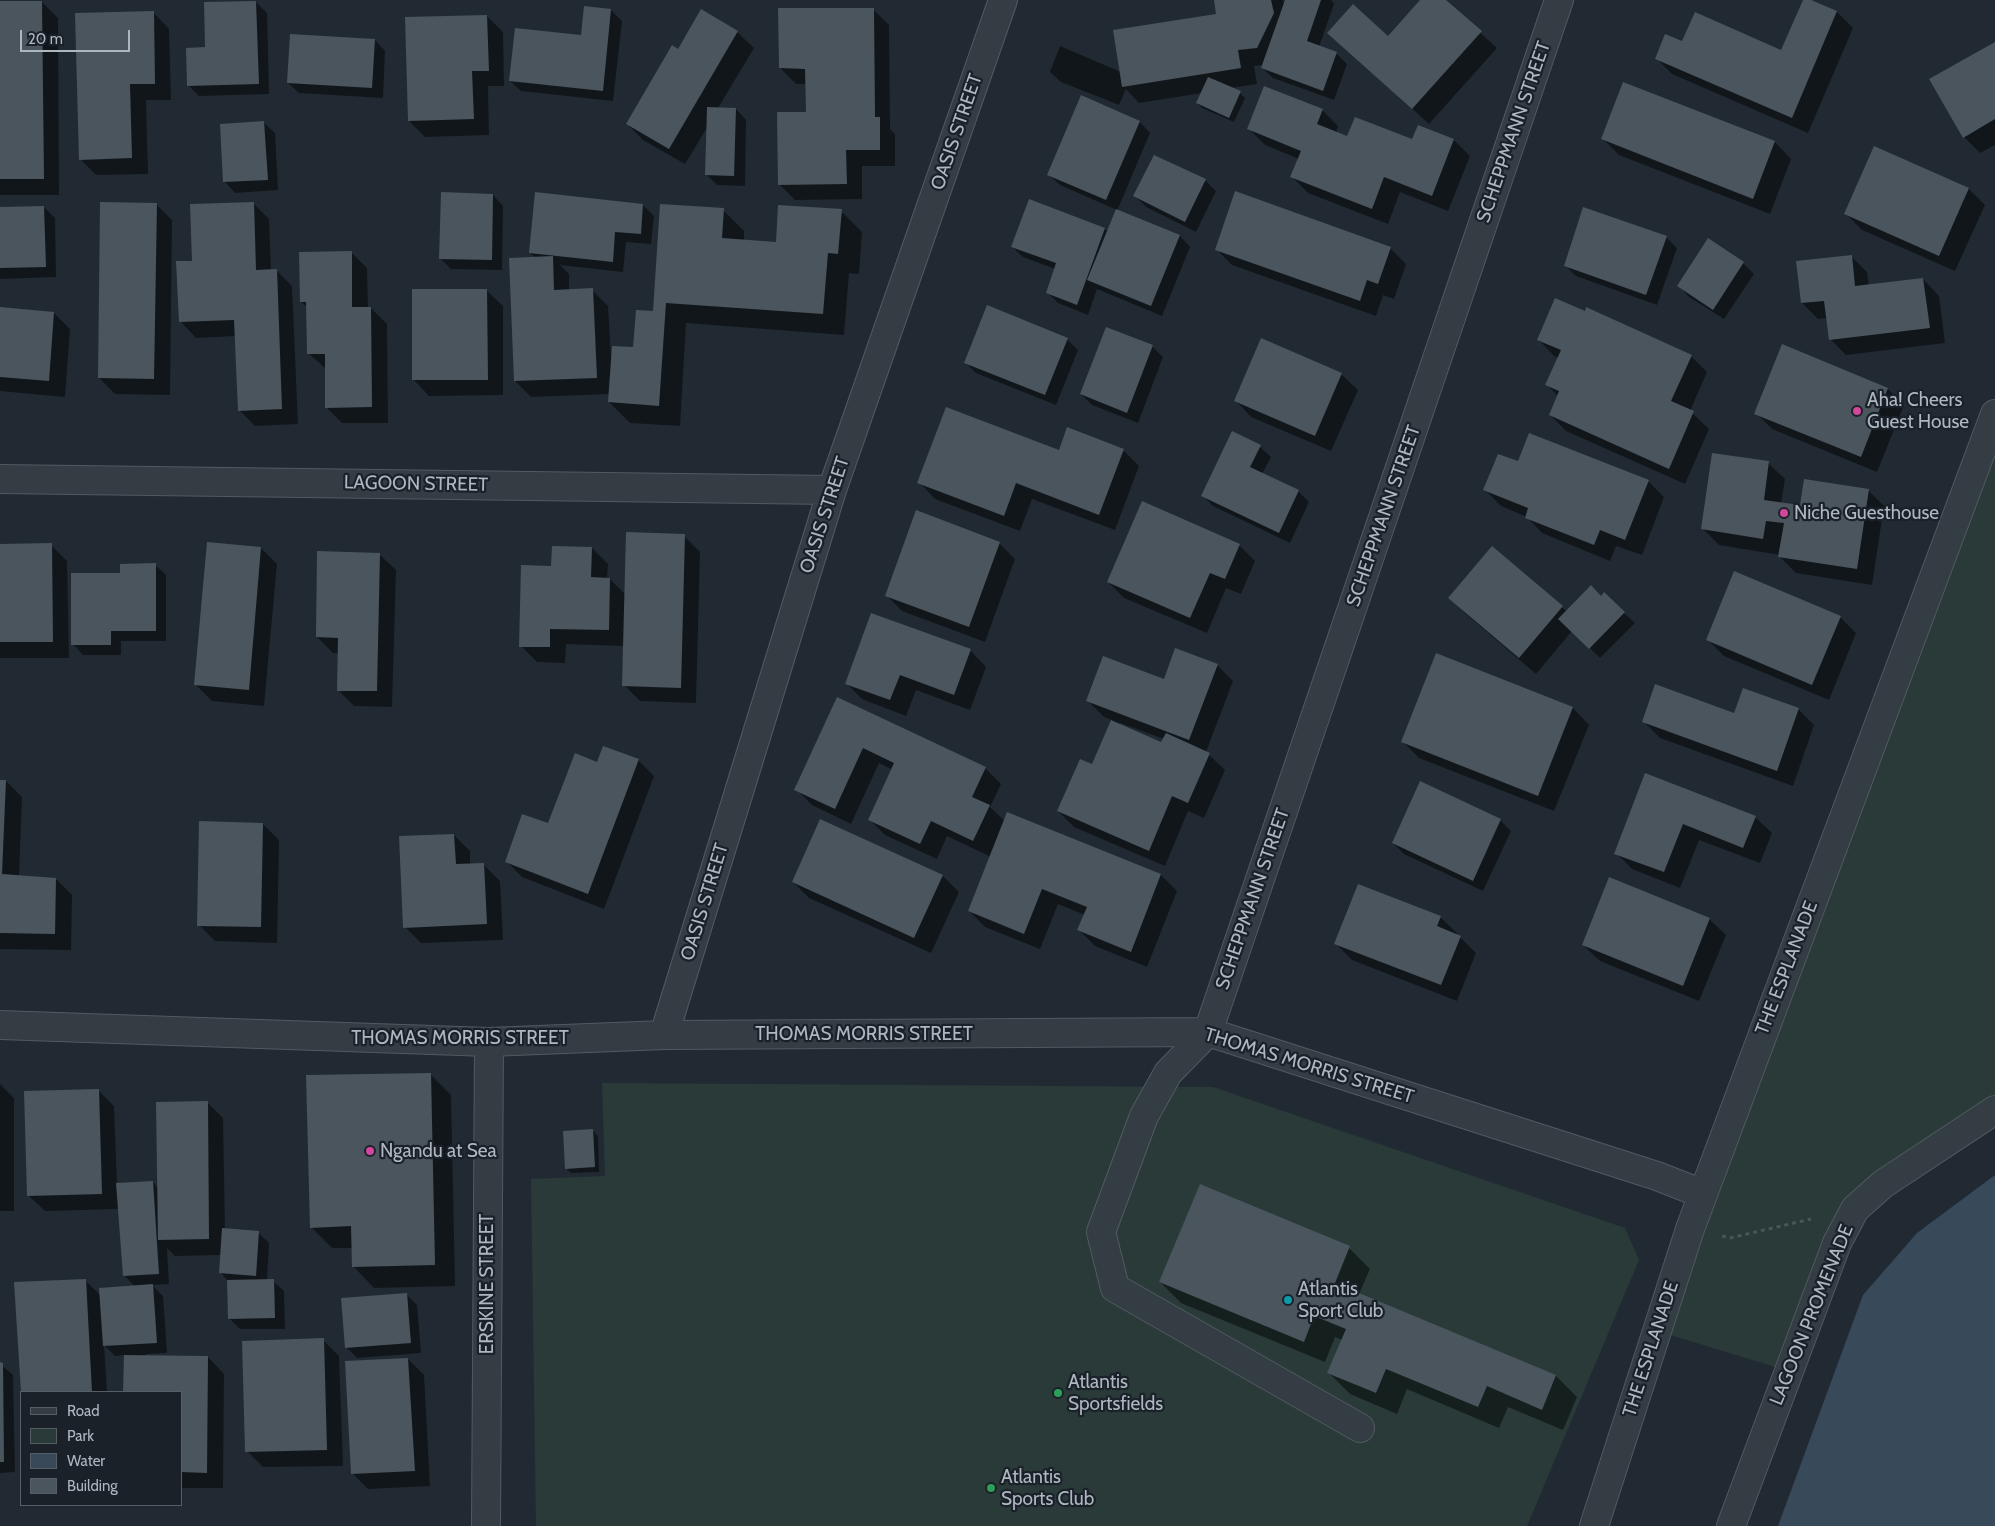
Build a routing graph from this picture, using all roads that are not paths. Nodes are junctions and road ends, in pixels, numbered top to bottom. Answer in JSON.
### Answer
{"nodes":[{"id":1,"x":1003,"y":0,"type":"edge"},
{"id":2,"x":1559,"y":0,"type":"edge"},
{"id":3,"x":1995,"y":414,"type":"edge"},
{"id":4,"x":0,"y":479,"type":"edge"},
{"id":5,"x":832,"y":490,"type":"junction"},
{"id":6,"x":0,"y":1025,"type":"edge"},
{"id":7,"x":1208,"y":1032,"type":"junction"},
{"id":8,"x":664,"y":1036,"type":"junction"},
{"id":9,"x":488,"y":1042,"type":"junction"},
{"id":10,"x":1995,"y":1110,"type":"edge"},
{"id":11,"x":1703,"y":1194,"type":"junction"},
{"id":12,"x":1360,"y":1428,"type":"dead end"},
{"id":13,"x":486,"y":1526,"type":"edge"},
{"id":14,"x":1594,"y":1526,"type":"edge"},
{"id":15,"x":1731,"y":1526,"type":"edge"}],
"edges":[{"from":1,"to":5,"type":"street","name":"OASIS STREET"},
{"from":2,"to":7,"type":"street","name":"SCHEPPMANN STREET"},
{"from":3,"to":11,"type":"street","name":"THE ESPLANADE"},
{"from":4,"to":5,"type":"street","name":"LAGOON STREET"},
{"from":5,"to":8,"type":"street","name":"OASIS STREET"},
{"from":6,"to":9,"type":"street","name":"THOMAS MORRIS STREET"},
{"from":7,"to":8,"type":"street","name":"THOMAS MORRIS STREET"},
{"from":7,"to":11,"type":"street","name":"THOMAS MORRIS STREET"},
{"from":7,"to":12,"type":"street"},
{"from":8,"to":9,"type":"street","name":"THOMAS MORRIS STREET"},
{"from":9,"to":13,"type":"street","name":"ERSKINE STREET"},
{"from":10,"to":15,"type":"street","name":"LAGOON PROMENADE"},
{"from":11,"to":14,"type":"street","name":"THE ESPLANADE"}]}
